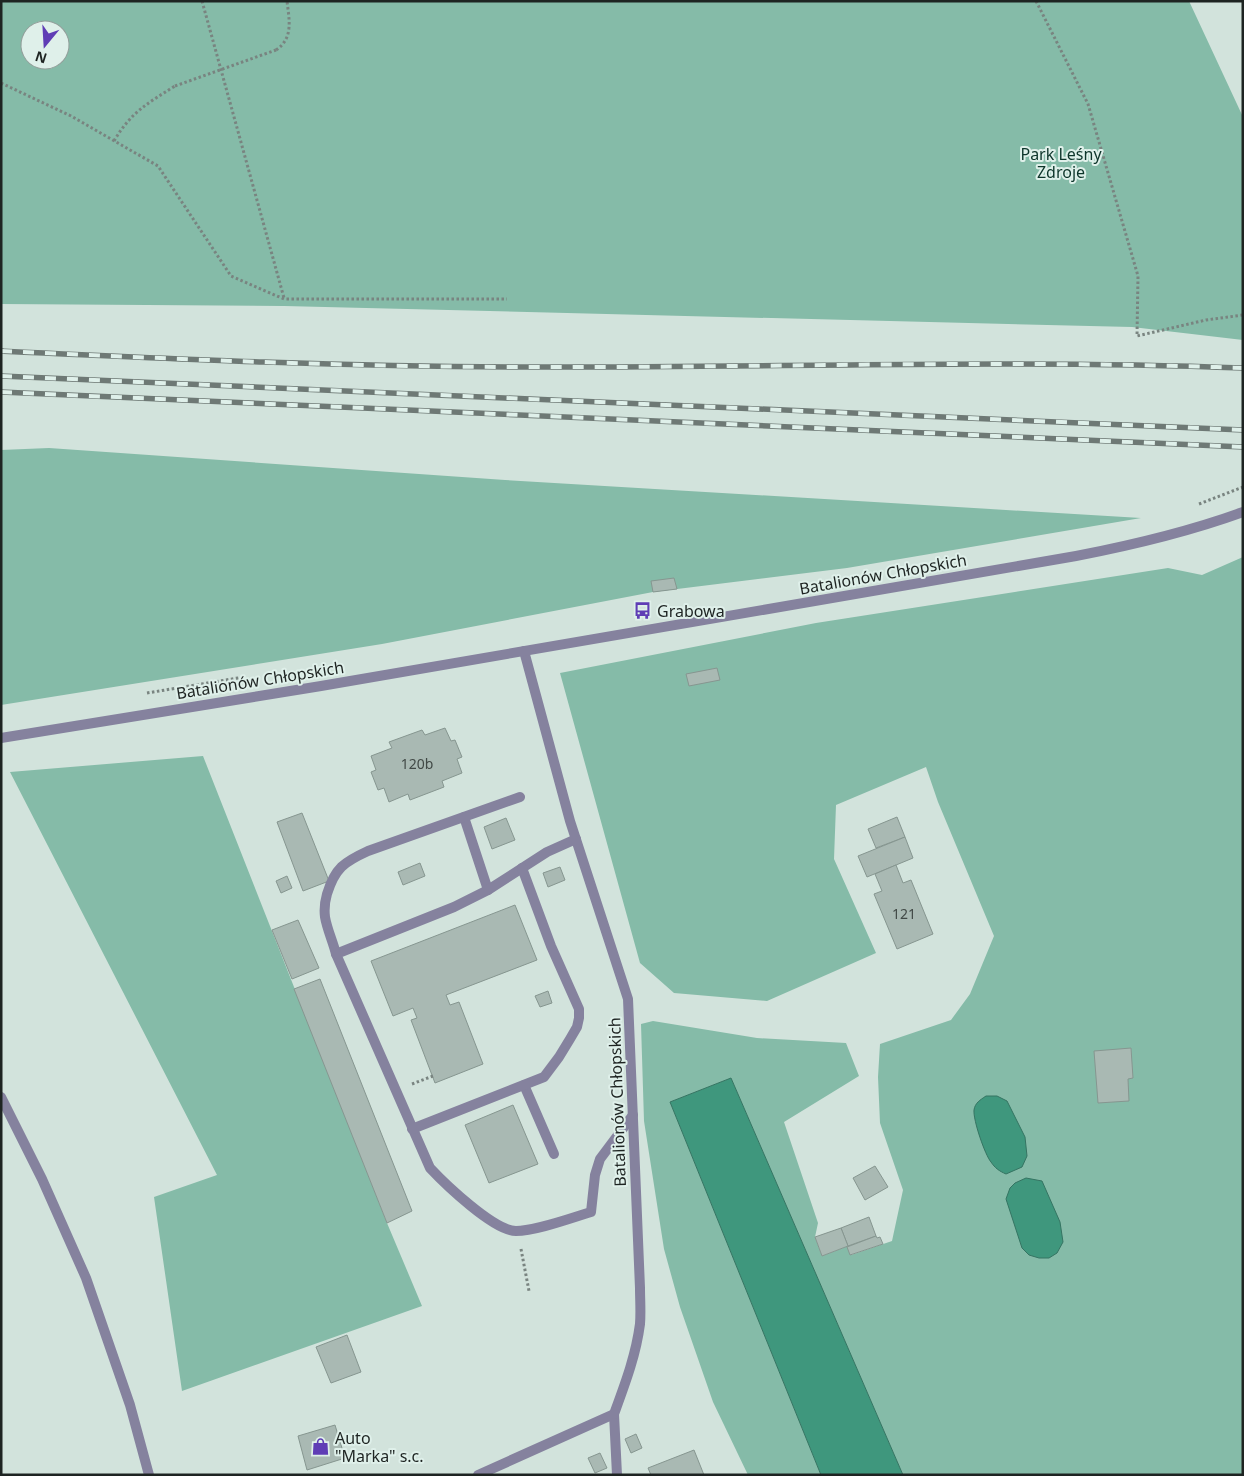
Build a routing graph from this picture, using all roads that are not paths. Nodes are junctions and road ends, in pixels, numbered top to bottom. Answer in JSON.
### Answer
{"nodes":[{"id":1,"x":1243,"y":512,"type":"edge"},
{"id":2,"x":524,"y":651,"type":"junction"},
{"id":3,"x":1,"y":738,"type":"edge"},
{"id":4,"x":520,"y":797,"type":"dead end"},
{"id":5,"x":464,"y":817,"type":"junction"},
{"id":6,"x":576,"y":839,"type":"junction"},
{"id":7,"x":522,"y":868,"type":"junction"},
{"id":8,"x":488,"y":890,"type":"junction"},
{"id":9,"x":336,"y":954,"type":"junction"},
{"id":10,"x":524,"y":1085,"type":"junction"},
{"id":11,"x":1,"y":1097,"type":"edge"},
{"id":12,"x":632,"y":1115,"type":"junction"},
{"id":13,"x":412,"y":1128,"type":"junction"},
{"id":14,"x":554,"y":1154,"type":"dead end"},
{"id":15,"x":614,"y":1414,"type":"junction"},
{"id":16,"x":149,"y":1475,"type":"edge"},
{"id":17,"x":478,"y":1475,"type":"edge"},
{"id":18,"x":617,"y":1475,"type":"edge"}],
"edges":[{"from":1,"to":2,"type":"street","name":"Batalionów Chłopskich"},
{"from":2,"to":3,"type":"street","name":"Batalionów Chłopskich"},
{"from":2,"to":6,"type":"street","name":"Batalionów Chłopskich"},
{"from":4,"to":5,"type":"street"},
{"from":5,"to":8,"type":"street"},
{"from":5,"to":9,"type":"street"},
{"from":6,"to":7,"type":"street"},
{"from":6,"to":12,"type":"street","name":"Batalionów Chłopskich"},
{"from":7,"to":8,"type":"street"},
{"from":7,"to":10,"type":"street"},
{"from":8,"to":9,"type":"street"},
{"from":9,"to":13,"type":"street"},
{"from":10,"to":13,"type":"street"},
{"from":10,"to":14,"type":"street"},
{"from":11,"to":16,"type":"street"},
{"from":12,"to":13,"type":"street"},
{"from":12,"to":15,"type":"street","name":"Batalionów Chłopskich"},
{"from":15,"to":17,"type":"street"},
{"from":15,"to":18,"type":"street"}]}
